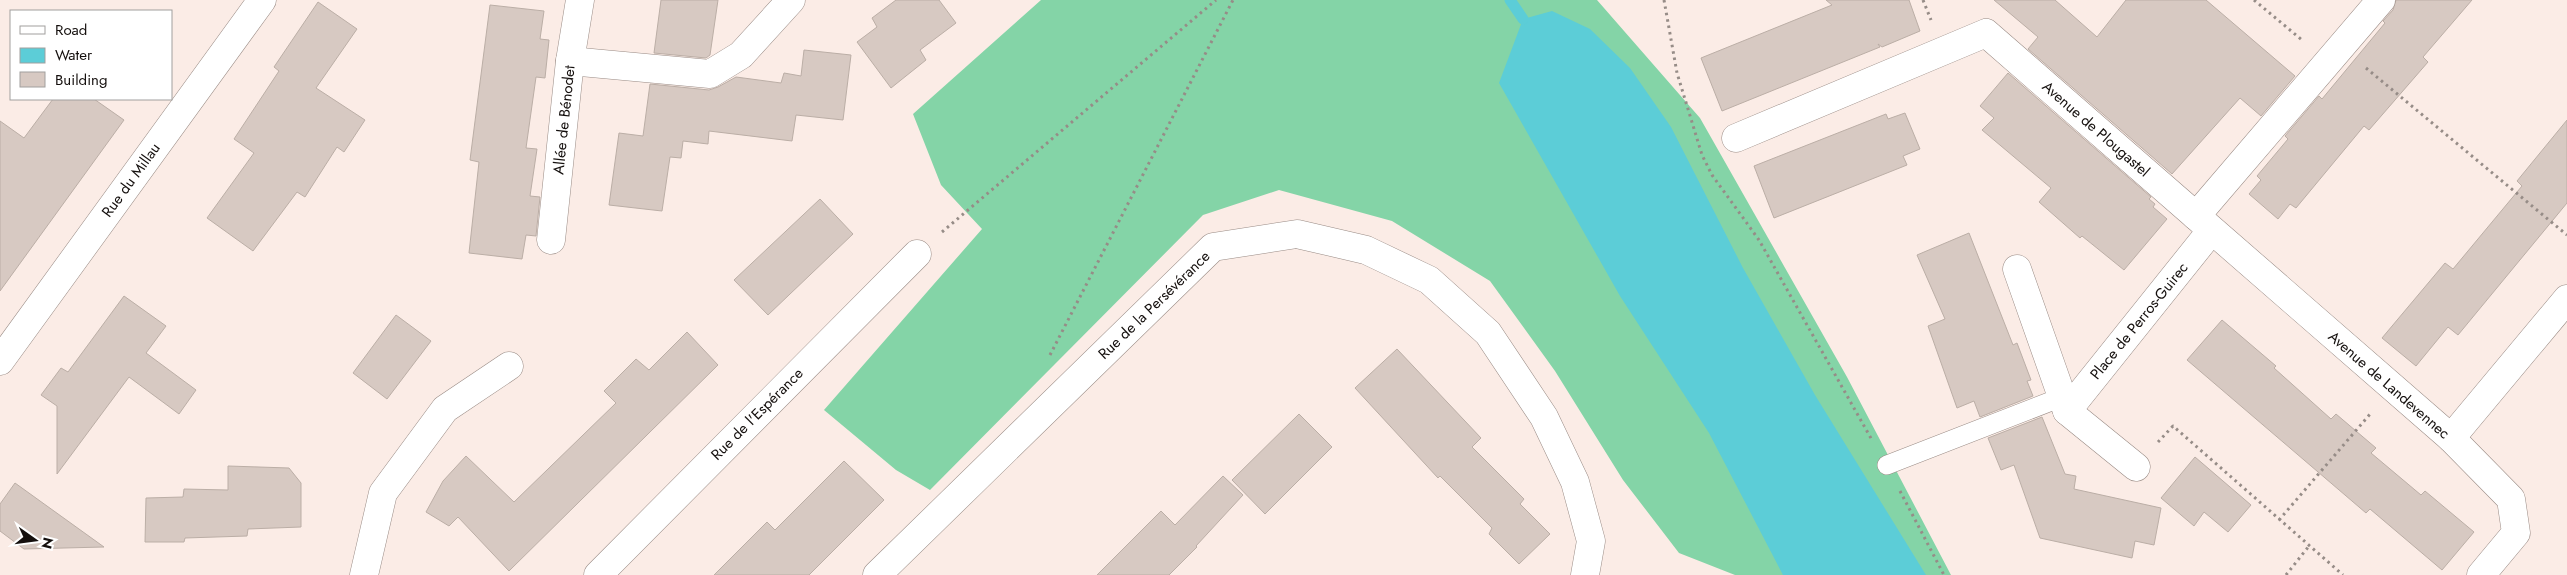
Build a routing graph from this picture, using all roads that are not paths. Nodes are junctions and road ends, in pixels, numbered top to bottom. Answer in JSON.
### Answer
{"nodes":[{"id":1,"x":262,"y":0,"type":"edge"},
{"id":2,"x":580,"y":0,"type":"edge"},
{"id":3,"x":792,"y":0,"type":"edge"},
{"id":4,"x":2381,"y":0,"type":"edge"},
{"id":5,"x":570,"y":61,"type":"junction"},
{"id":6,"x":1736,"y":138,"type":"dead end"},
{"id":7,"x":2204,"y":223,"type":"junction"},
{"id":8,"x":551,"y":240,"type":"dead end"},
{"id":9,"x":917,"y":254,"type":"road end"},
{"id":10,"x":2017,"y":269,"type":"dead end"},
{"id":11,"x":2567,"y":299,"type":"edge"},
{"id":12,"x":0,"y":361,"type":"edge"},
{"id":13,"x":509,"y":366,"type":"dead end"},
{"id":14,"x":2065,"y":404,"type":"junction"},
{"id":15,"x":2451,"y":438,"type":"junction"},
{"id":16,"x":1887,"y":465,"type":"road end"},
{"id":17,"x":2136,"y":467,"type":"road end"},
{"id":18,"x":364,"y":575,"type":"edge"},
{"id":19,"x":598,"y":575,"type":"edge"},
{"id":20,"x":877,"y":575,"type":"edge"},
{"id":21,"x":1585,"y":575,"type":"edge"},
{"id":22,"x":2481,"y":575,"type":"edge"}],
"edges":[{"from":1,"to":12,"type":"street","name":"Rue du Millau"},
{"from":2,"to":5,"type":"street","name":"Allée de Bénodet"},
{"from":3,"to":5,"type":"street"},
{"from":4,"to":7,"type":"street"},
{"from":5,"to":8,"type":"street","name":"Allée de Bénodet"},
{"from":6,"to":7,"type":"street","name":"Avenue de Plougastel"},
{"from":7,"to":14,"type":"street","name":"Place de Perros-Guirec"},
{"from":7,"to":15,"type":"street","name":"Avenue de Landevennec"},
{"from":9,"to":19,"type":"street","name":"Rue de l'Espérance"},
{"from":10,"to":14,"type":"street"},
{"from":11,"to":15,"type":"street"},
{"from":13,"to":18,"type":"street"},
{"from":14,"to":16,"type":"lane"},
{"from":14,"to":17,"type":"street"},
{"from":15,"to":22,"type":"street","name":"Avenue de Landevennec"},
{"from":20,"to":21,"type":"street","name":"Rue de la Persévérance"}]}
